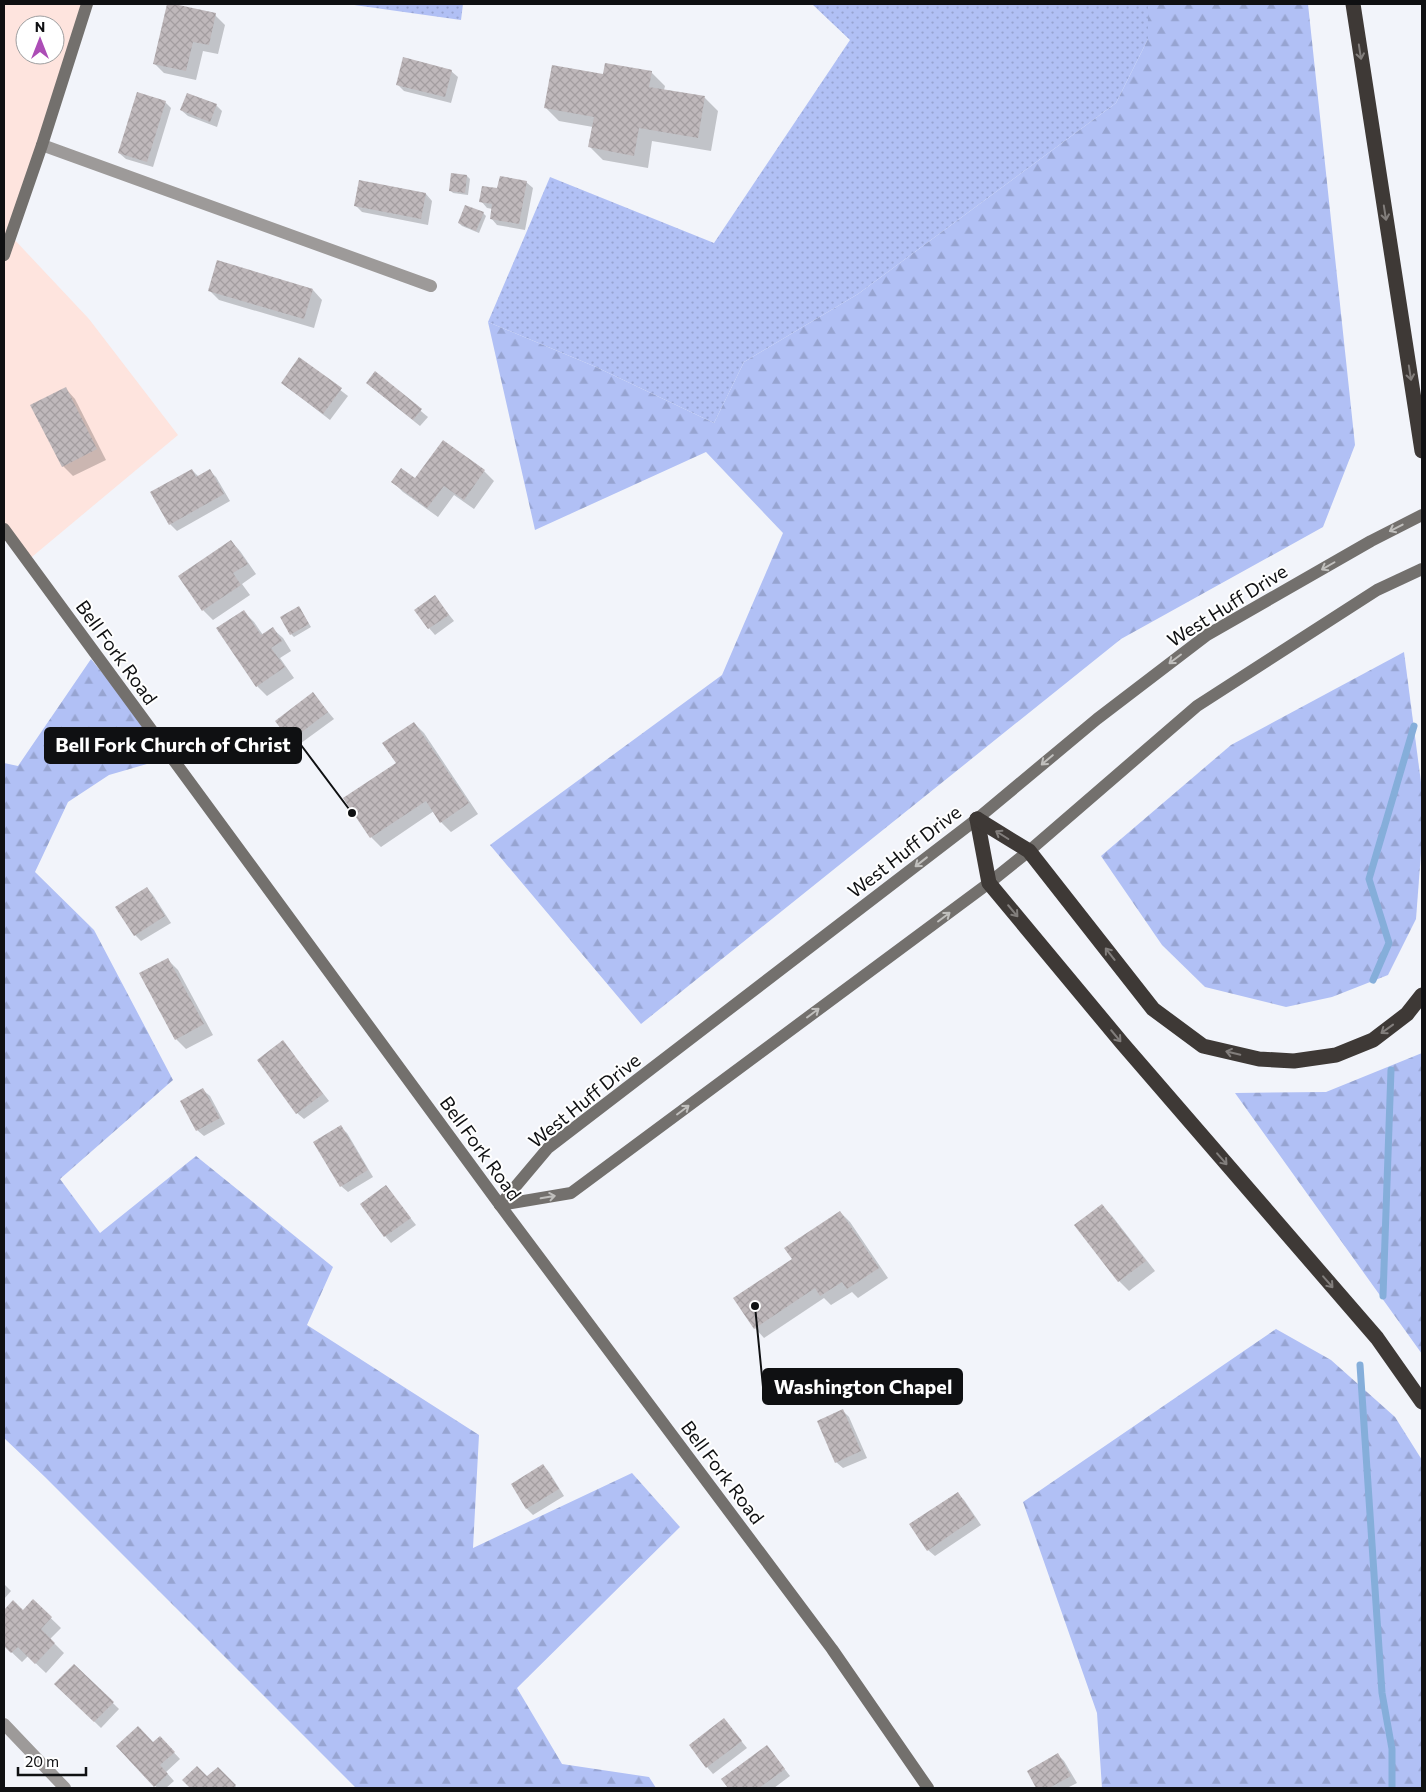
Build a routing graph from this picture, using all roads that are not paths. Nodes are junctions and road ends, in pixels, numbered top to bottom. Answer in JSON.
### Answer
{"nodes":[{"id":1,"x":87,"y":4,"type":"edge"},
{"id":2,"x":1353,"y":4,"type":"edge"},
{"id":3,"x":42,"y":145,"type":"junction"},
{"id":4,"x":4,"y":255,"type":"edge"},
{"id":5,"x":431,"y":286,"type":"dead end"},
{"id":6,"x":1422,"y":451,"type":"edge"},
{"id":7,"x":1422,"y":515,"type":"edge"},
{"id":8,"x":4,"y":528,"type":"edge"},
{"id":9,"x":1422,"y":568,"type":"edge"},
{"id":10,"x":977,"y":819,"type":"junction"},
{"id":11,"x":1029,"y":851,"type":"junction"},
{"id":12,"x":990,"y":883,"type":"junction"},
{"id":13,"x":1422,"y":995,"type":"edge"},
{"id":14,"x":500,"y":1206,"type":"junction"},
{"id":15,"x":1422,"y":1402,"type":"edge"},
{"id":16,"x":4,"y":1724,"type":"edge"},
{"id":17,"x":65,"y":1788,"type":"edge"},
{"id":18,"x":928,"y":1788,"type":"edge"}],
"edges":[{"from":1,"to":3,"type":"main road"},
{"from":2,"to":6,"type":"highway","one_way":true},
{"from":3,"to":4,"type":"main road"},
{"from":3,"to":5,"type":"street"},
{"from":7,"to":10,"type":"main road","name":"West Huff Drive","one_way":true},
{"from":8,"to":14,"type":"main road","name":"Bell Fork Road"},
{"from":9,"to":11,"type":"main road"},
{"from":11,"to":10,"type":"highway","one_way":true},
{"from":10,"to":12,"type":"highway"},
{"from":10,"to":14,"type":"main road","name":"West Huff Drive","one_way":true},
{"from":11,"to":12,"type":"main road"},
{"from":13,"to":11,"type":"highway","one_way":true},
{"from":14,"to":12,"type":"main road","one_way":true},
{"from":12,"to":15,"type":"highway","one_way":true},
{"from":14,"to":18,"type":"main road","name":"Bell Fork Road"},
{"from":16,"to":17,"type":"street"}]}
